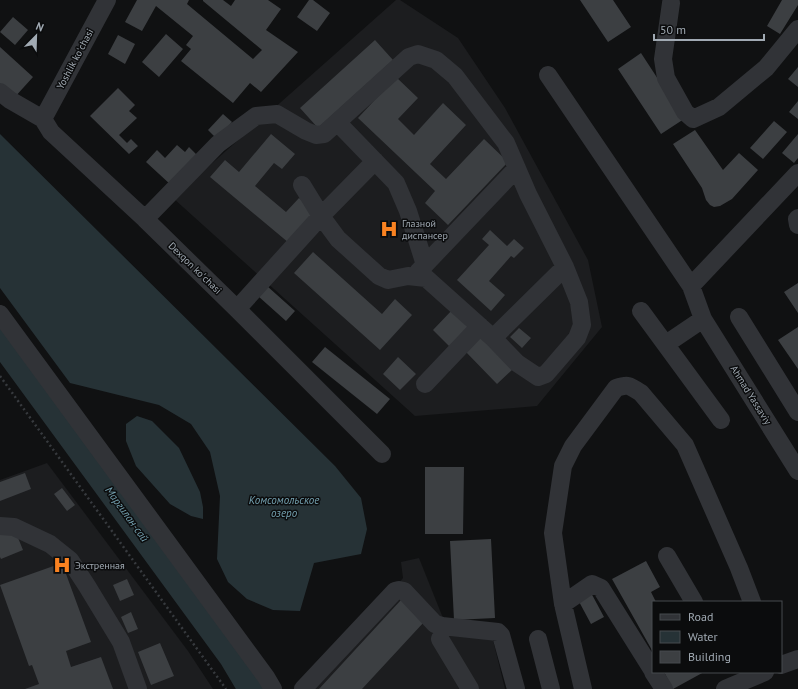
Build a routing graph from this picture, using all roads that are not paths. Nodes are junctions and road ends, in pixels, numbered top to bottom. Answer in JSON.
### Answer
{"nodes":[{"id":1,"x":107,"y":0,"type":"edge"},
{"id":2,"x":671,"y":3,"type":"dead end"},
{"id":3,"x":798,"y":29,"type":"edge"},
{"id":4,"x":548,"y":75,"type":"dead end"},
{"id":5,"x":0,"y":92,"type":"edge"},
{"id":6,"x":43,"y":119,"type":"junction"},
{"id":7,"x":337,"y":122,"type":"junction"},
{"id":8,"x":375,"y":161,"type":"junction"},
{"id":9,"x":517,"y":168,"type":"junction"},
{"id":10,"x":798,"y":173,"type":"edge"},
{"id":11,"x":302,"y":185,"type":"dead end"},
{"id":12,"x":321,"y":216,"type":"junction"},
{"id":13,"x":145,"y":219,"type":"junction"},
{"id":14,"x":565,"y":267,"type":"junction"},
{"id":15,"x":419,"y":271,"type":"junction"},
{"id":16,"x":691,"y":286,"type":"junction"},
{"id":17,"x":236,"y":309,"type":"junction"},
{"id":18,"x":641,"y":311,"type":"dead end"},
{"id":19,"x":0,"y":314,"type":"edge"},
{"id":20,"x":739,"y":317,"type":"dead end"},
{"id":21,"x":703,"y":319,"type":"junction"},
{"id":22,"x":486,"y":332,"type":"junction"},
{"id":23,"x":666,"y":344,"type":"junction"},
{"id":24,"x":425,"y":384,"type":"dead end"},
{"id":25,"x":798,"y":412,"type":"edge"},
{"id":26,"x":721,"y":420,"type":"dead end"},
{"id":27,"x":382,"y":454,"type":"dead end"},
{"id":28,"x":798,"y":471,"type":"edge"},
{"id":29,"x":0,"y":526,"type":"edge"},
{"id":30,"x":667,"y":556,"type":"dead end"},
{"id":31,"x":693,"y":601,"type":"edge"},
{"id":32,"x":752,"y":601,"type":"edge"},
{"id":33,"x":563,"y":604,"type":"junction"},
{"id":34,"x":440,"y":639,"type":"dead end"},
{"id":35,"x":538,"y":639,"type":"dead end"},
{"id":36,"x":798,"y":659,"type":"edge"},
{"id":37,"x":782,"y":665,"type":"edge"},
{"id":38,"x":652,"y":670,"type":"edge"},
{"id":39,"x":654,"y":673,"type":"edge"},
{"id":40,"x":760,"y":673,"type":"edge"},
{"id":41,"x":739,"y":677,"type":"edge"},
{"id":42,"x":138,"y":689,"type":"edge"},
{"id":43,"x":273,"y":689,"type":"edge"},
{"id":44,"x":303,"y":689,"type":"edge"},
{"id":45,"x":470,"y":689,"type":"edge"},
{"id":46,"x":516,"y":689,"type":"edge"},
{"id":47,"x":551,"y":689,"type":"edge"},
{"id":48,"x":583,"y":689,"type":"edge"},
{"id":49,"x":664,"y":689,"type":"edge"},
{"id":50,"x":725,"y":689,"type":"edge"}],
"edges":[{"from":1,"to":6,"type":"street","name":"Yoshlik koʻchasi"},
{"from":2,"to":3,"type":"street"},
{"from":4,"to":16,"type":"street","name":"Ahmad Yassaviy"},
{"from":5,"to":6,"type":"street","name":"Dexqon koʻchasi"},
{"from":6,"to":13,"type":"street","name":"Dexqon koʻchasi"},
{"from":7,"to":8,"type":"street"},
{"from":7,"to":9,"type":"street"},
{"from":7,"to":13,"type":"street"},
{"from":8,"to":12,"type":"street"},
{"from":8,"to":15,"type":"street"},
{"from":9,"to":14,"type":"street"},
{"from":9,"to":15,"type":"street"},
{"from":10,"to":16,"type":"street"},
{"from":11,"to":12,"type":"street"},
{"from":12,"to":15,"type":"street"},
{"from":12,"to":17,"type":"street"},
{"from":13,"to":17,"type":"street","name":"Dexqon koʻchasi"},
{"from":14,"to":22,"type":"street"},
{"from":14,"to":22,"type":"street"},
{"from":15,"to":22,"type":"street"},
{"from":16,"to":21,"type":"street","name":"Ahmad Yassaviy"},
{"from":17,"to":27,"type":"street","name":"Dexqon koʻchasi"},
{"from":18,"to":23,"type":"street"},
{"from":19,"to":43,"type":"street"},
{"from":20,"to":25,"type":"street"},
{"from":21,"to":23,"type":"street"},
{"from":21,"to":28,"type":"street","name":"Ahmad Yassaviy"},
{"from":22,"to":24,"type":"street"},
{"from":23,"to":26,"type":"street"},
{"from":29,"to":42,"type":"street"},
{"from":30,"to":31,"type":"street"},
{"from":32,"to":33,"type":"street"},
{"from":33,"to":38,"type":"street"},
{"from":33,"to":48,"type":"street"},
{"from":34,"to":45,"type":"street"},
{"from":35,"to":47,"type":"street"},
{"from":36,"to":37,"type":"street"},
{"from":39,"to":49,"type":"street"},
{"from":40,"to":41,"type":"street"},
{"from":41,"to":50,"type":"street"},
{"from":44,"to":46,"type":"street"}]}
